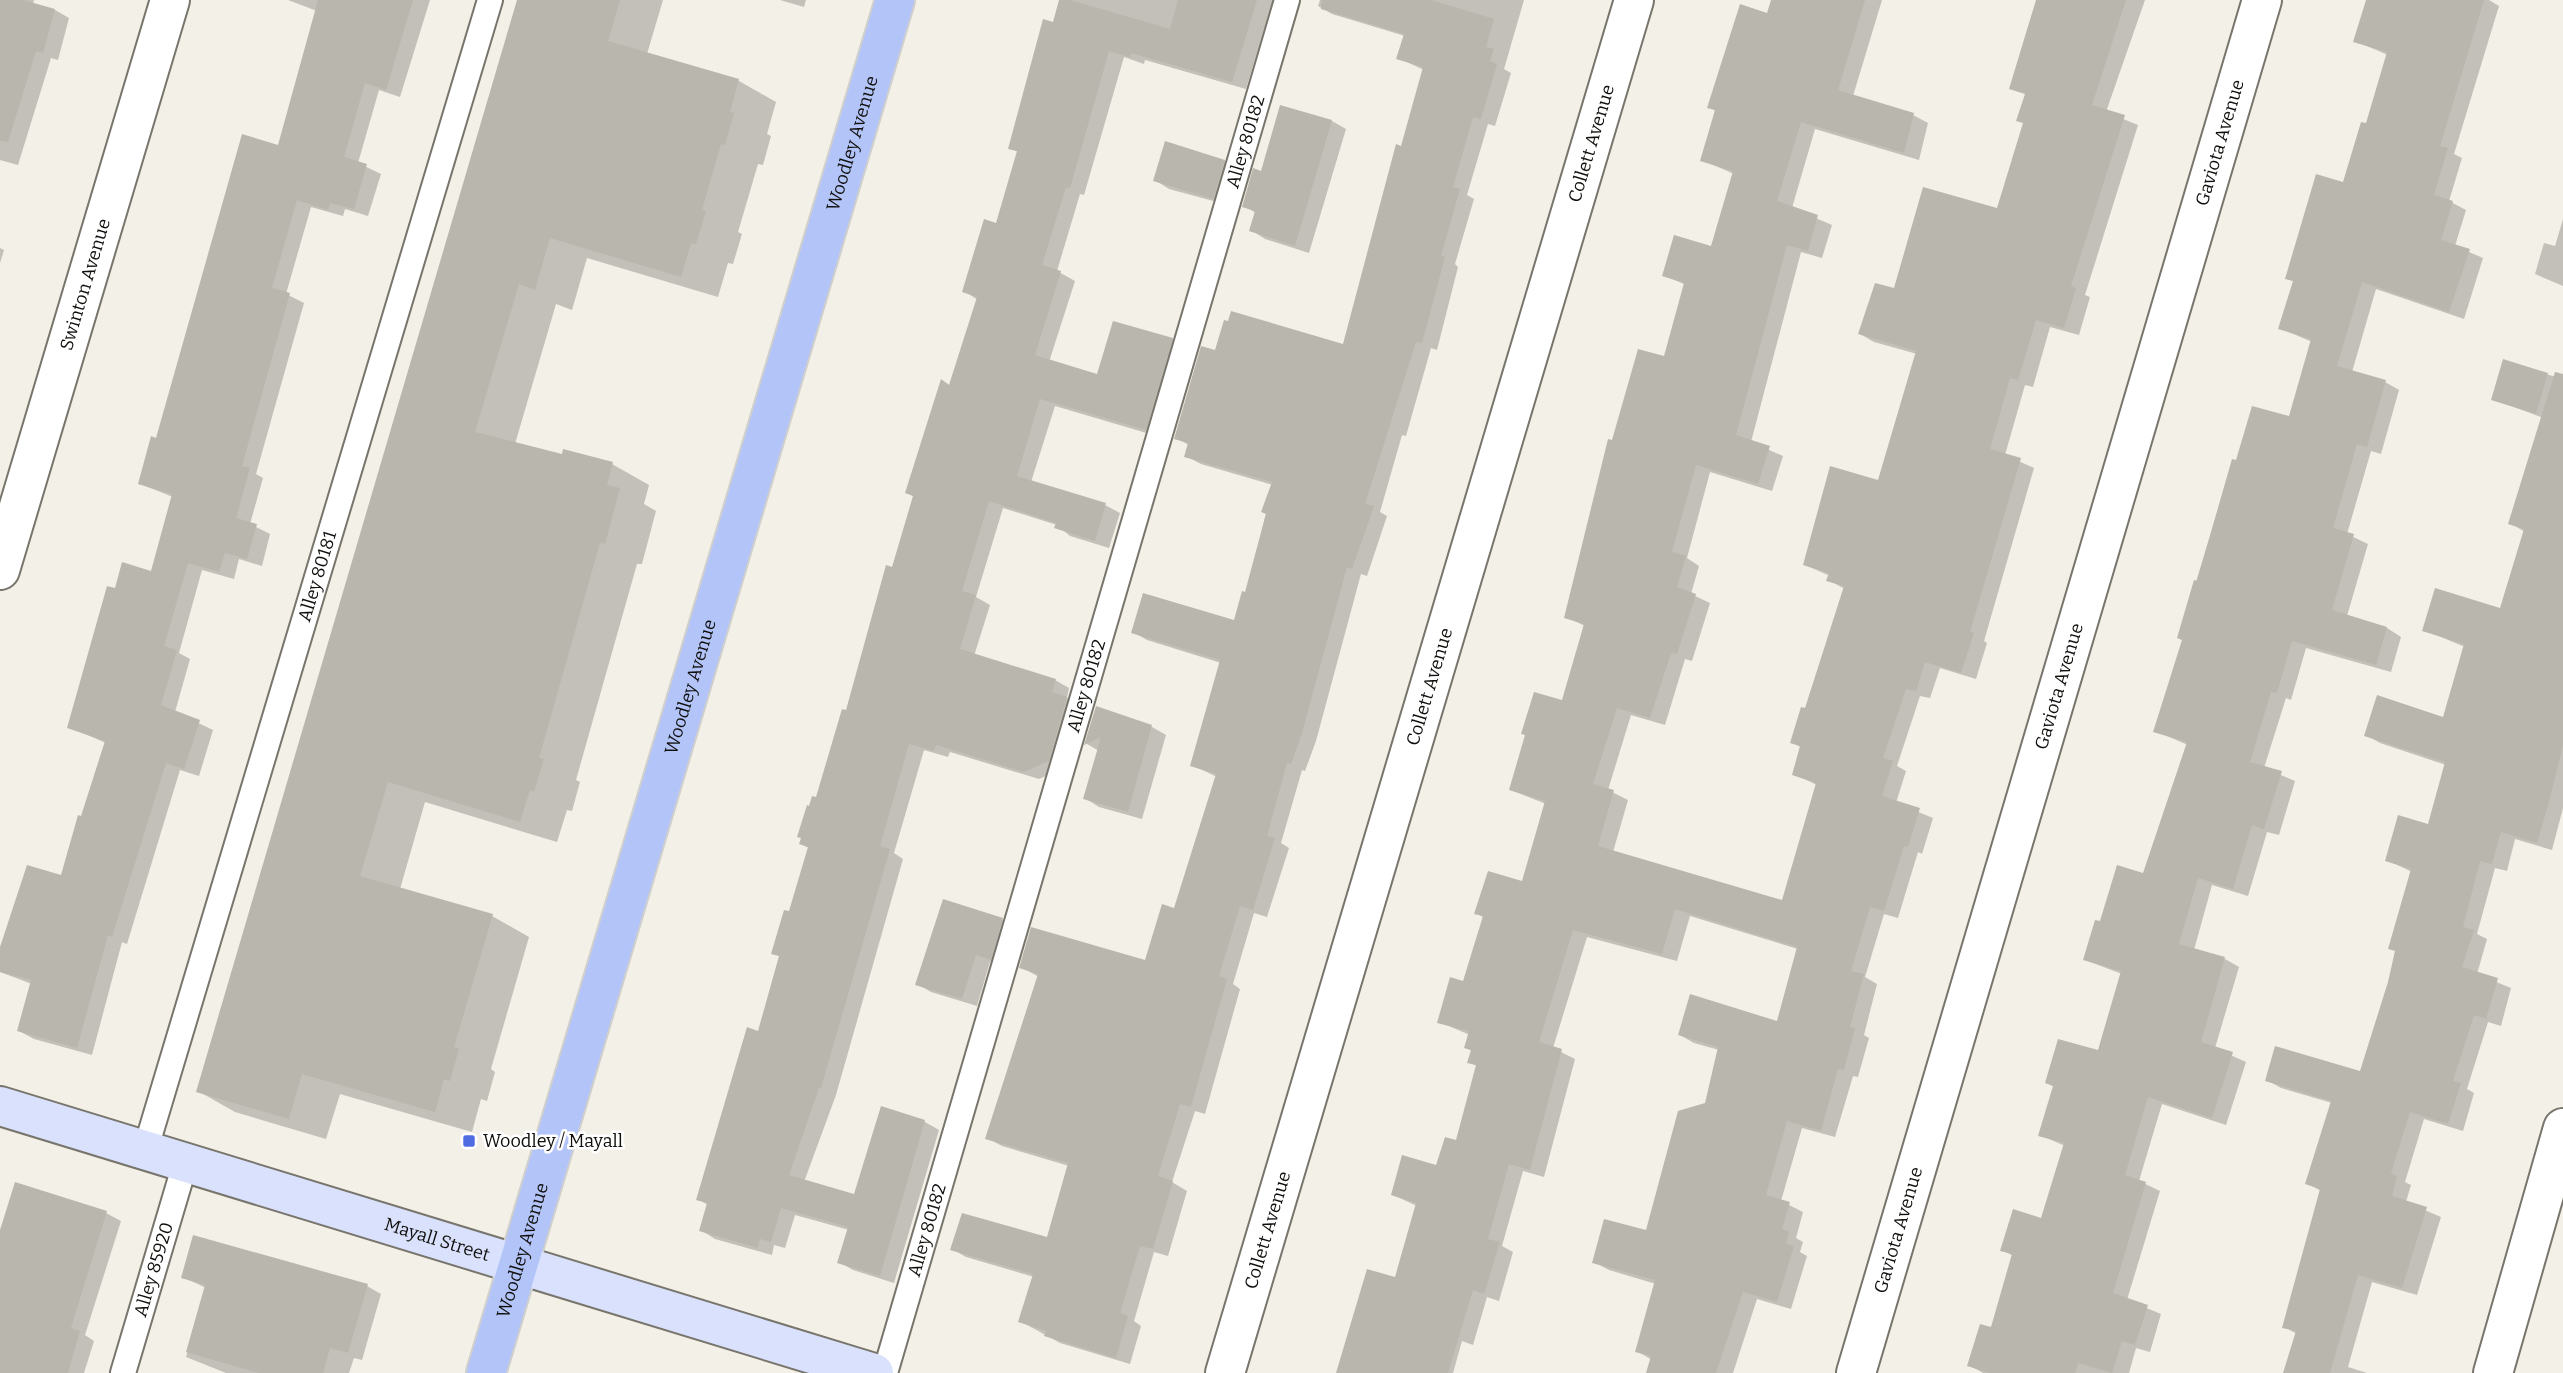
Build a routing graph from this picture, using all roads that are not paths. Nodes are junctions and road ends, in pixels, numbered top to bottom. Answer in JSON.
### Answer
{"nodes":[{"id":1,"x":170,"y":0,"type":"edge"},
{"id":2,"x":490,"y":0,"type":"edge"},
{"id":3,"x":895,"y":0,"type":"edge"},
{"id":4,"x":1287,"y":0,"type":"edge"},
{"id":5,"x":1634,"y":0,"type":"edge"},
{"id":6,"x":2262,"y":0,"type":"edge"},
{"id":7,"x":0,"y":570,"type":"edge"},
{"id":8,"x":0,"y":1106,"type":"edge"},
{"id":9,"x":2563,"y":1128,"type":"edge"},
{"id":10,"x":145,"y":1151,"type":"junction"},
{"id":11,"x":185,"y":1164,"type":"junction"},
{"id":12,"x":518,"y":1264,"type":"junction"},
{"id":13,"x":123,"y":1373,"type":"edge"},
{"id":14,"x":486,"y":1373,"type":"edge"},
{"id":15,"x":874,"y":1373,"type":"edge"},
{"id":16,"x":885,"y":1373,"type":"edge"},
{"id":17,"x":1225,"y":1373,"type":"edge"},
{"id":18,"x":1856,"y":1373,"type":"edge"},
{"id":19,"x":2493,"y":1373,"type":"edge"}],
"edges":[{"from":1,"to":7,"type":"street","name":"Swinton Avenue"},
{"from":2,"to":10,"type":"lane","name":"Alley 80181"},
{"from":3,"to":12,"type":"main road","name":"Woodley Avenue"},
{"from":4,"to":16,"type":"lane","name":"Alley 80182"},
{"from":5,"to":17,"type":"street","name":"Collett Avenue"},
{"from":6,"to":18,"type":"street","name":"Gaviota Avenue"},
{"from":8,"to":10,"type":"street","name":"Mayall Street"},
{"from":9,"to":19,"type":"street"},
{"from":10,"to":11,"type":"street","name":"Mayall Street"},
{"from":11,"to":12,"type":"street","name":"Mayall Street"},
{"from":11,"to":13,"type":"lane","name":"Alley 85920"},
{"from":12,"to":14,"type":"main road","name":"Woodley Avenue"},
{"from":12,"to":15,"type":"street","name":"Mayall Street"}]}
